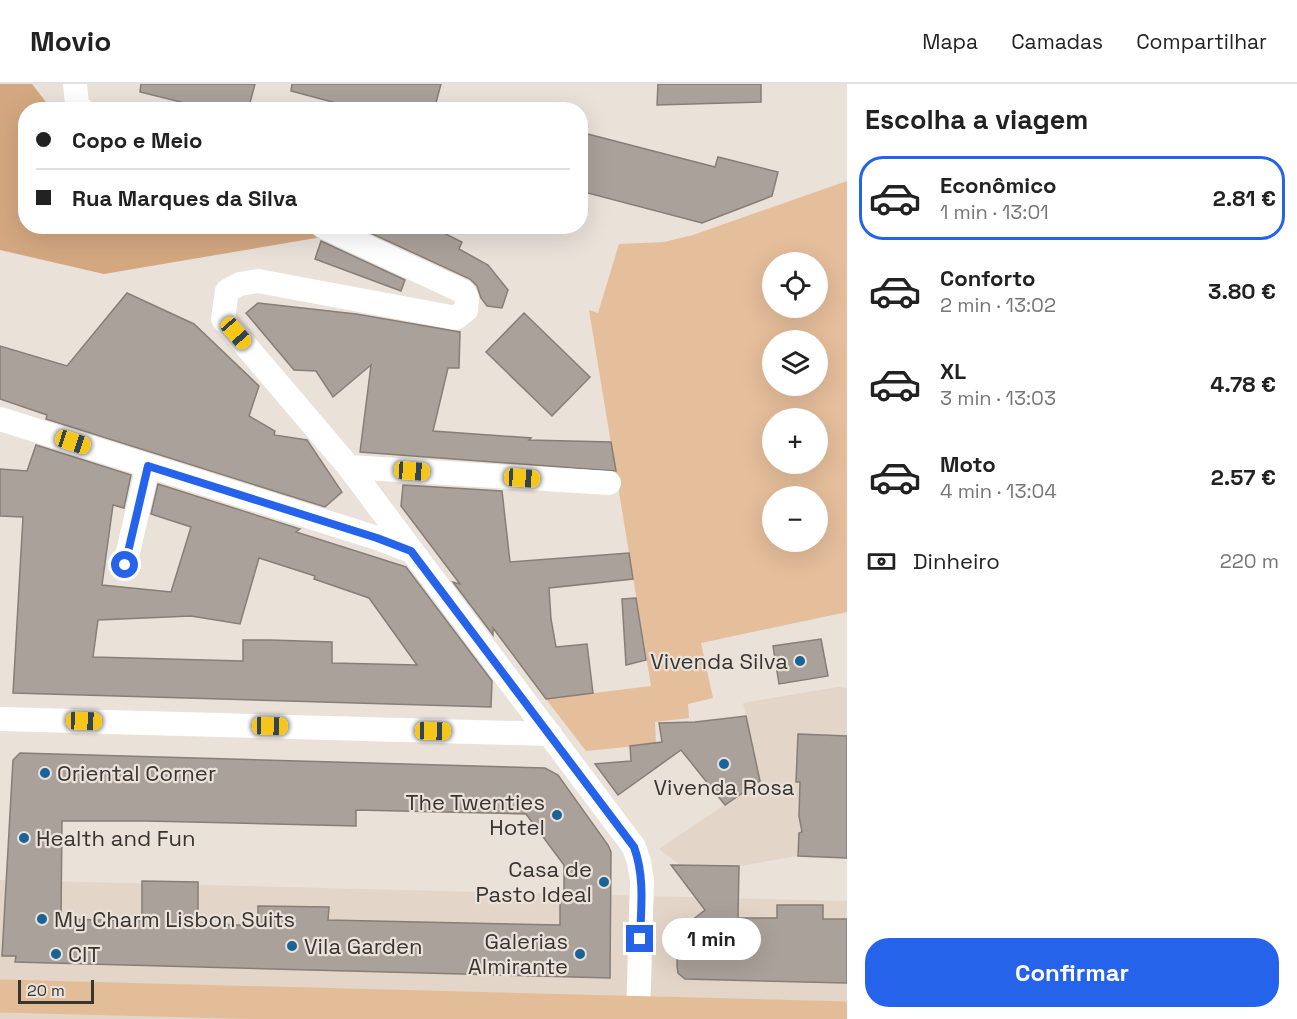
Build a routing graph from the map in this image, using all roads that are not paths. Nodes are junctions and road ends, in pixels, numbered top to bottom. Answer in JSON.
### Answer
{"nodes":[{"id":1,"x":75,"y":84,"type":"edge"},
{"id":2,"x":77,"y":102,"type":"edge"},
{"id":3,"x":339,"y":234,"type":"edge"},
{"id":4,"x":0,"y":419,"type":"edge"},
{"id":5,"x":148,"y":466,"type":"junction"},
{"id":6,"x":348,"y":467,"type":"junction"},
{"id":7,"x":609,"y":483,"type":"dead end"},
{"id":8,"x":411,"y":551,"type":"junction"},
{"id":9,"x":125,"y":565,"type":"dead end"},
{"id":10,"x":0,"y":719,"type":"edge"},
{"id":11,"x":550,"y":734,"type":"junction"},
{"id":12,"x":0,"y":996,"type":"edge"},
{"id":13,"x":638,"y":1016,"type":"edge"},
{"id":14,"x":847,"y":1018,"type":"edge"}],
"edges":[{"from":1,"to":2,"type":"street"},
{"from":3,"to":6,"type":"street"},
{"from":4,"to":5,"type":"street"},
{"from":5,"to":8,"type":"street"},
{"from":5,"to":9,"type":"street"},
{"from":6,"to":7,"type":"street"},
{"from":6,"to":8,"type":"street"},
{"from":8,"to":11,"type":"street"},
{"from":10,"to":11,"type":"street"},
{"from":11,"to":13,"type":"street"},
{"from":12,"to":13,"type":"main road"},
{"from":13,"to":14,"type":"main road"}]}
